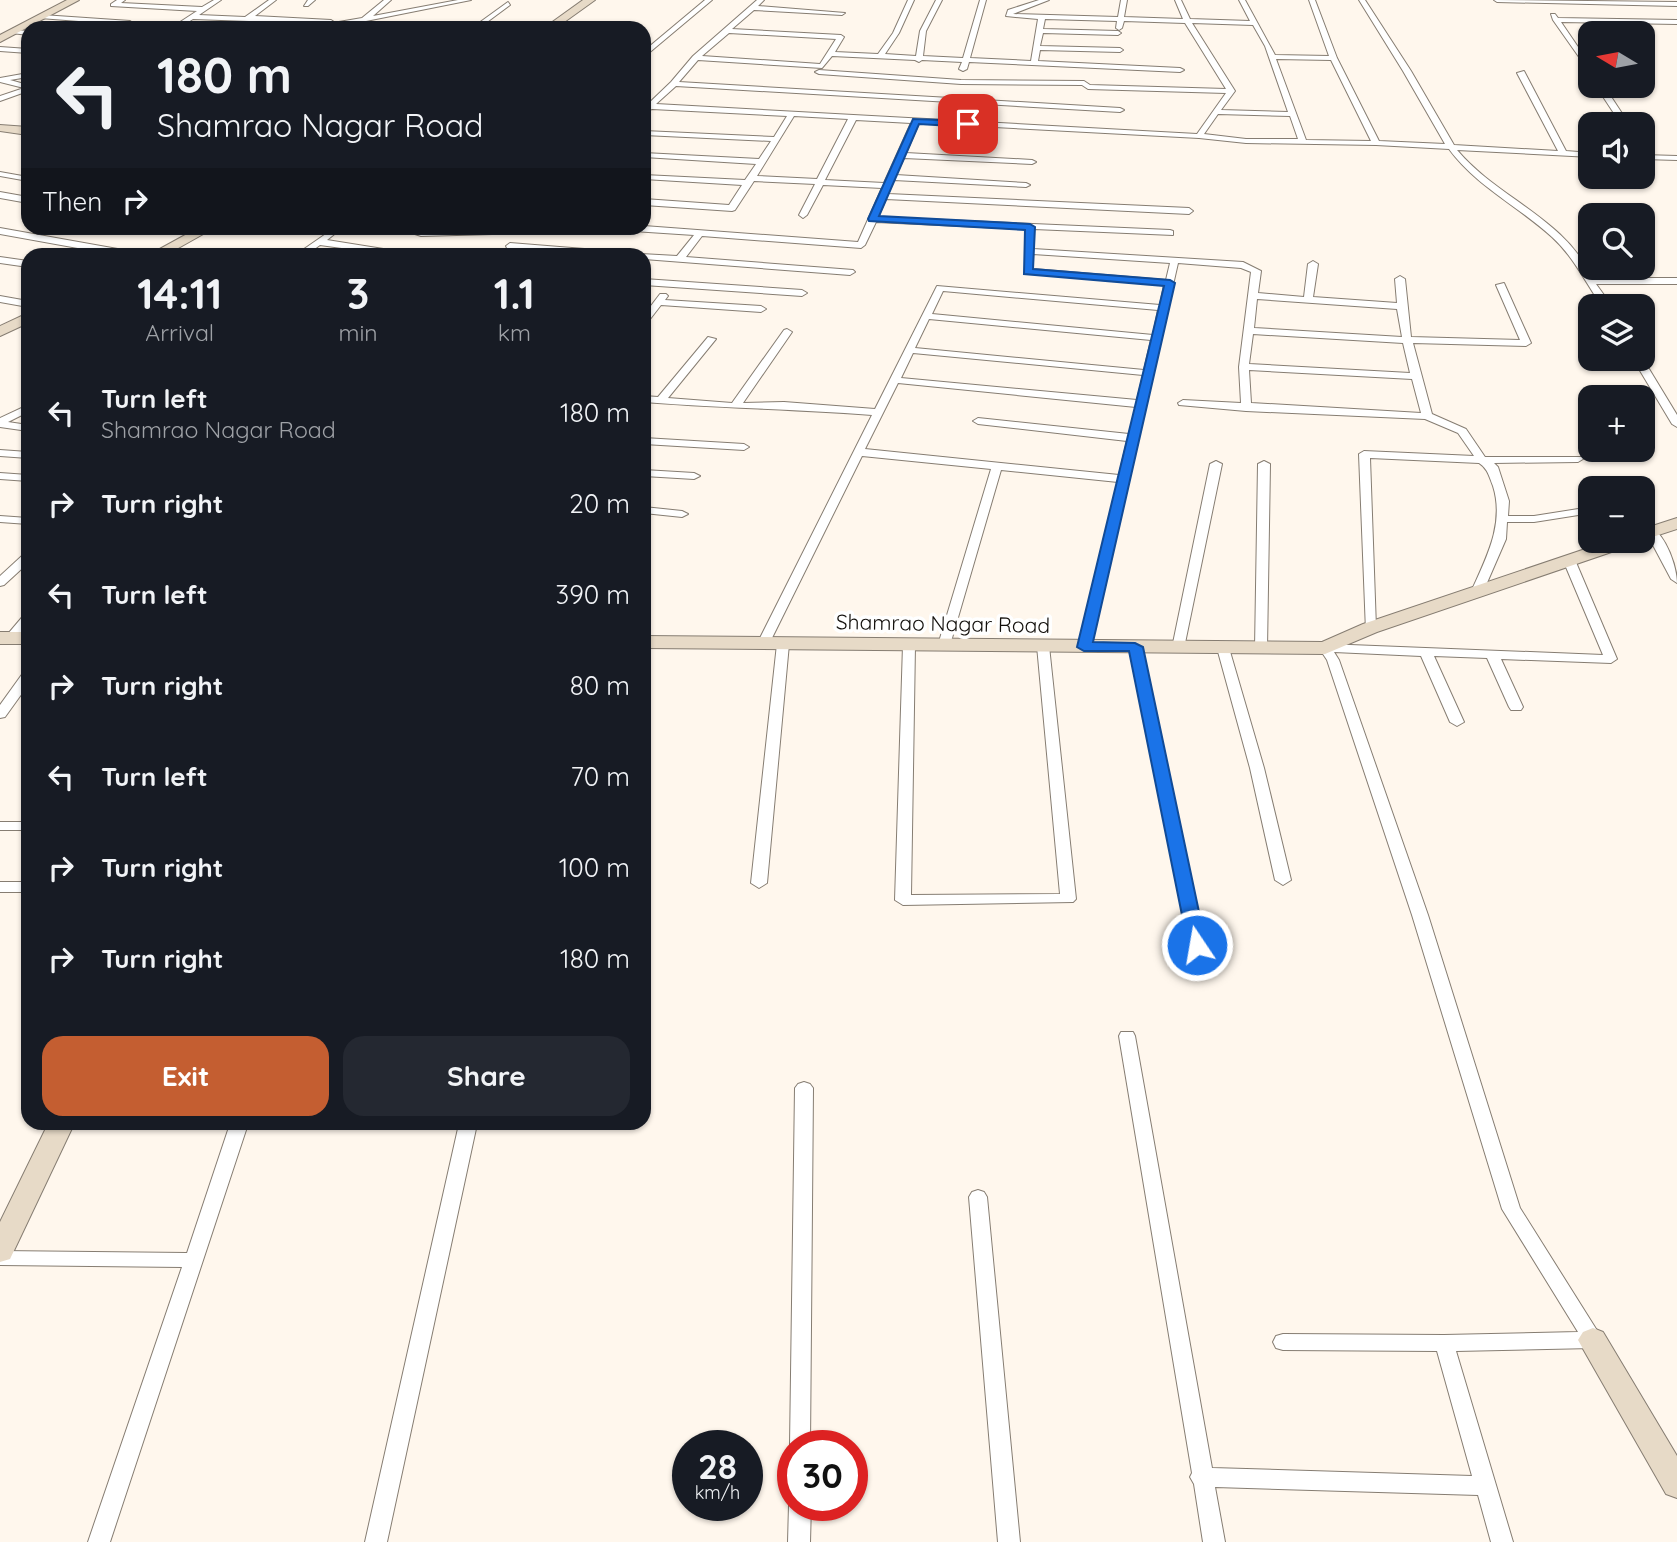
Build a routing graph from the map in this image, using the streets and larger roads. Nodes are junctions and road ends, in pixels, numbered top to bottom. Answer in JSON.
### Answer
{"nodes":[{"id":1,"x":74,"y":0,"type":"edge"},
{"id":2,"x":122,"y":0,"type":"edge"},
{"id":3,"x":218,"y":0,"type":"edge"},
{"id":4,"x":273,"y":0,"type":"edge"},
{"id":5,"x":388,"y":0,"type":"edge"},
{"id":6,"x":468,"y":0,"type":"edge"},
{"id":7,"x":590,"y":0,"type":"edge"},
{"id":8,"x":709,"y":0,"type":"edge"},
{"id":9,"x":761,"y":0,"type":"edge"},
{"id":10,"x":911,"y":0,"type":"edge"},
{"id":11,"x":939,"y":0,"type":"edge"},
{"id":12,"x":984,"y":0,"type":"edge"},
{"id":13,"x":1046,"y":0,"type":"edge"},
{"id":14,"x":1124,"y":0,"type":"edge"},
{"id":15,"x":1178,"y":0,"type":"edge"},
{"id":16,"x":1242,"y":0,"type":"edge"},
{"id":17,"x":1312,"y":0,"type":"edge"},
{"id":18,"x":1362,"y":0,"type":"edge"},
{"id":19,"x":1497,"y":0,"type":"edge"},
{"id":20,"x":1544,"y":1,"type":"edge"},
{"id":21,"x":1652,"y":2,"type":"edge"},
{"id":22,"x":508,"y":4,"type":"dead end"},
{"id":23,"x":1677,"y":4,"type":"edge"},
{"id":24,"x":753,"y":8,"type":"junction"},
{"id":25,"x":203,"y":9,"type":"junction"},
{"id":26,"x":328,"y":10,"type":"dead end"},
{"id":27,"x":842,"y":13,"type":"dead end"},
{"id":28,"x":42,"y":17,"type":"junction"},
{"id":29,"x":191,"y":17,"type":"junction"},
{"id":30,"x":1042,"y":17,"type":"junction"},
{"id":31,"x":248,"y":18,"type":"junction"},
{"id":32,"x":314,"y":20,"type":"junction"},
{"id":33,"x":1121,"y":20,"type":"junction"},
{"id":34,"x":1556,"y":20,"type":"junction"},
{"id":35,"x":34,"y":21,"type":"edge"},
{"id":36,"x":133,"y":21,"type":"edge"},
{"id":37,"x":185,"y":21,"type":"edge"},
{"id":38,"x":322,"y":21,"type":"edge"},
{"id":39,"x":366,"y":21,"type":"edge"},
{"id":40,"x":373,"y":21,"type":"edge"},
{"id":41,"x":485,"y":21,"type":"edge"},
{"id":42,"x":559,"y":21,"type":"edge"},
{"id":43,"x":1187,"y":21,"type":"junction"},
{"id":44,"x":1677,"y":22,"type":"edge"},
{"id":45,"x":1255,"y":23,"type":"junction"},
{"id":46,"x":21,"y":28,"type":"edge"},
{"id":47,"x":848,"y":28,"type":"dead end"},
{"id":48,"x":729,"y":31,"type":"junction"},
{"id":49,"x":1040,"y":31,"type":"junction"},
{"id":50,"x":13,"y":32,"type":"junction"},
{"id":51,"x":21,"y":33,"type":"edge"},
{"id":52,"x":1118,"y":33,"type":"junction"},
{"id":53,"x":841,"y":37,"type":"junction"},
{"id":54,"x":0,"y":38,"type":"edge"},
{"id":55,"x":1037,"y":48,"type":"junction"},
{"id":56,"x":0,"y":49,"type":"edge"},
{"id":57,"x":651,"y":49,"type":"edge"},
{"id":58,"x":21,"y":50,"type":"edge"},
{"id":59,"x":1120,"y":50,"type":"junction"},
{"id":60,"x":1578,"y":53,"type":"edge"},
{"id":61,"x":832,"y":54,"type":"junction"},
{"id":62,"x":879,"y":57,"type":"junction"},
{"id":63,"x":1272,"y":57,"type":"junction"},
{"id":64,"x":696,"y":58,"type":"junction"},
{"id":65,"x":1333,"y":58,"type":"junction"},
{"id":66,"x":919,"y":60,"type":"junction"},
{"id":67,"x":964,"y":62,"type":"junction"},
{"id":68,"x":772,"y":63,"type":"junction"},
{"id":69,"x":1034,"y":63,"type":"junction"},
{"id":70,"x":1119,"y":68,"type":"junction"},
{"id":71,"x":821,"y":69,"type":"junction"},
{"id":72,"x":1180,"y":70,"type":"dead end"},
{"id":73,"x":766,"y":72,"type":"dead end"},
{"id":74,"x":1521,"y":73,"type":"dead end"},
{"id":75,"x":21,"y":76,"type":"edge"},
{"id":76,"x":0,"y":80,"type":"edge"},
{"id":77,"x":760,"y":80,"type":"dead end"},
{"id":78,"x":961,"y":82,"type":"junction"},
{"id":79,"x":674,"y":84,"type":"junction"},
{"id":80,"x":21,"y":86,"type":"edge"},
{"id":81,"x":1115,"y":88,"type":"junction"},
{"id":82,"x":754,"y":89,"type":"junction"},
{"id":83,"x":21,"y":91,"type":"edge"},
{"id":84,"x":811,"y":92,"type":"junction"},
{"id":85,"x":1231,"y":92,"type":"junction"},
{"id":86,"x":0,"y":99,"type":"edge"},
{"id":87,"x":651,"y":104,"type":"edge"},
{"id":88,"x":651,"y":108,"type":"edge"},
{"id":89,"x":1120,"y":110,"type":"junction"},
{"id":90,"x":1217,"y":112,"type":"junction"},
{"id":91,"x":792,"y":114,"type":"junction"},
{"id":92,"x":1292,"y":114,"type":"junction"},
{"id":93,"x":853,"y":118,"type":"junction"},
{"id":94,"x":916,"y":121,"type":"junction"},
{"id":95,"x":0,"y":128,"type":"edge"},
{"id":96,"x":21,"y":130,"type":"edge"},
{"id":97,"x":651,"y":133,"type":"edge"},
{"id":98,"x":1125,"y":134,"type":"junction"},
{"id":99,"x":1199,"y":136,"type":"junction"},
{"id":100,"x":776,"y":139,"type":"junction"},
{"id":101,"x":1303,"y":142,"type":"junction"},
{"id":102,"x":1376,"y":143,"type":"junction"},
{"id":103,"x":1447,"y":146,"type":"junction"},
{"id":104,"x":1563,"y":153,"type":"junction"},
{"id":105,"x":1578,"y":154,"type":"edge"},
{"id":106,"x":651,"y":155,"type":"edge"},
{"id":107,"x":901,"y":155,"type":"junction"},
{"id":108,"x":1655,"y":157,"type":"edge"},
{"id":109,"x":1677,"y":158,"type":"edge"},
{"id":110,"x":761,"y":162,"type":"junction"},
{"id":111,"x":1032,"y":162,"type":"dead end"},
{"id":112,"x":0,"y":174,"type":"edge"},
{"id":113,"x":651,"y":177,"type":"edge"},
{"id":114,"x":21,"y":178,"type":"edge"},
{"id":115,"x":749,"y":181,"type":"junction"},
{"id":116,"x":820,"y":182,"type":"junction"},
{"id":117,"x":889,"y":182,"type":"junction"},
{"id":118,"x":1026,"y":185,"type":"dead end"},
{"id":119,"x":0,"y":195,"type":"edge"},
{"id":120,"x":883,"y":196,"type":"junction"},
{"id":121,"x":21,"y":199,"type":"edge"},
{"id":122,"x":651,"y":202,"type":"edge"},
{"id":123,"x":1189,"y":211,"type":"dead end"},
{"id":124,"x":803,"y":215,"type":"dead end"},
{"id":125,"x":873,"y":219,"type":"junction"},
{"id":126,"x":1030,"y":227,"type":"junction"},
{"id":127,"x":651,"y":229,"type":"edge"},
{"id":128,"x":0,"y":231,"type":"edge"},
{"id":129,"x":700,"y":233,"type":"junction"},
{"id":130,"x":1170,"y":233,"type":"dead end"},
{"id":131,"x":21,"y":235,"type":"edge"},
{"id":132,"x":22,"y":235,"type":"edge"},
{"id":133,"x":193,"y":235,"type":"edge"},
{"id":134,"x":328,"y":235,"type":"edge"},
{"id":135,"x":481,"y":235,"type":"edge"},
{"id":136,"x":520,"y":235,"type":"edge"},
{"id":137,"x":318,"y":242,"type":"junction"},
{"id":138,"x":407,"y":245,"type":"edge"},
{"id":139,"x":510,"y":246,"type":"joint"},
{"id":140,"x":95,"y":248,"type":"edge"},
{"id":141,"x":168,"y":248,"type":"edge"},
{"id":142,"x":309,"y":248,"type":"edge"},
{"id":143,"x":535,"y":248,"type":"edge"},
{"id":144,"x":1029,"y":251,"type":"junction"},
{"id":145,"x":651,"y":257,"type":"edge"},
{"id":146,"x":679,"y":259,"type":"junction"},
{"id":147,"x":1175,"y":259,"type":"junction"},
{"id":148,"x":0,"y":260,"type":"edge"},
{"id":149,"x":21,"y":263,"type":"edge"},
{"id":150,"x":1313,"y":264,"type":"dead end"},
{"id":151,"x":850,"y":272,"type":"dead end"},
{"id":152,"x":1400,"y":279,"type":"dead end"},
{"id":153,"x":1589,"y":281,"type":"junction"},
{"id":154,"x":1677,"y":281,"type":"edge"},
{"id":155,"x":651,"y":282,"type":"edge"},
{"id":156,"x":1170,"y":283,"type":"junction"},
{"id":157,"x":672,"y":284,"type":"junction"},
{"id":158,"x":1501,"y":285,"type":"dead end"},
{"id":159,"x":802,"y":293,"type":"dead end"},
{"id":160,"x":1598,"y":294,"type":"edge"},
{"id":161,"x":1254,"y":296,"type":"junction"},
{"id":162,"x":0,"y":299,"type":"edge"},
{"id":163,"x":1308,"y":300,"type":"junction"},
{"id":164,"x":659,"y":302,"type":"junction"},
{"id":165,"x":21,"y":303,"type":"edge"},
{"id":166,"x":1400,"y":306,"type":"junction"},
{"id":167,"x":761,"y":309,"type":"dead end"},
{"id":168,"x":1164,"y":309,"type":"junction"},
{"id":169,"x":651,"y":312,"type":"edge"},
{"id":170,"x":926,"y":317,"type":"junction"},
{"id":171,"x":21,"y":321,"type":"edge"},
{"id":172,"x":3,"y":330,"type":"edge"},
{"id":173,"x":1250,"y":331,"type":"junction"},
{"id":174,"x":787,"y":332,"type":"dead end"},
{"id":175,"x":1157,"y":338,"type":"junction"},
{"id":176,"x":711,"y":339,"type":"dead end"},
{"id":177,"x":1406,"y":340,"type":"junction"},
{"id":178,"x":909,"y":349,"type":"junction"},
{"id":179,"x":1244,"y":368,"type":"junction"},
{"id":180,"x":1645,"y":371,"type":"edge"},
{"id":181,"x":1149,"y":373,"type":"junction"},
{"id":182,"x":1417,"y":376,"type":"junction"},
{"id":183,"x":894,"y":380,"type":"junction"},
{"id":184,"x":651,"y":399,"type":"edge"},
{"id":185,"x":662,"y":399,"type":"junction"},
{"id":186,"x":1183,"y":403,"type":"dead end"},
{"id":187,"x":1141,"y":404,"type":"junction"},
{"id":188,"x":735,"y":406,"type":"junction"},
{"id":189,"x":1246,"y":408,"type":"junction"},
{"id":190,"x":21,"y":412,"type":"edge"},
{"id":191,"x":878,"y":412,"type":"junction"},
{"id":192,"x":1427,"y":416,"type":"junction"},
{"id":193,"x":978,"y":421,"type":"dead end"},
{"id":194,"x":0,"y":423,"type":"edge"},
{"id":195,"x":1677,"y":424,"type":"edge"},
{"id":196,"x":21,"y":427,"type":"edge"},
{"id":197,"x":1133,"y":438,"type":"junction"},
{"id":198,"x":651,"y":441,"type":"edge"},
{"id":199,"x":744,"y":447,"type":"dead end"},
{"id":200,"x":858,"y":452,"type":"junction"},
{"id":201,"x":0,"y":453,"type":"edge"},
{"id":202,"x":21,"y":454,"type":"edge"},
{"id":203,"x":1578,"y":459,"type":"dead end"},
{"id":204,"x":1482,"y":460,"type":"junction"},
{"id":205,"x":1216,"y":464,"type":"dead end"},
{"id":206,"x":1264,"y":464,"type":"dead end"},
{"id":207,"x":997,"y":466,"type":"junction"},
{"id":208,"x":651,"y":473,"type":"edge"},
{"id":209,"x":0,"y":476,"type":"edge"},
{"id":210,"x":694,"y":476,"type":"dead end"},
{"id":211,"x":21,"y":478,"type":"edge"},
{"id":212,"x":1124,"y":479,"type":"junction"},
{"id":213,"x":651,"y":511,"type":"edge"},
{"id":214,"x":1578,"y":512,"type":"edge"},
{"id":215,"x":682,"y":514,"type":"dead end"},
{"id":216,"x":0,"y":519,"type":"edge"},
{"id":217,"x":1501,"y":519,"type":"junction"},
{"id":218,"x":21,"y":520,"type":"edge"},
{"id":219,"x":1677,"y":523,"type":"edge"},
{"id":220,"x":1655,"y":531,"type":"edge"},
{"id":221,"x":1655,"y":544,"type":"edge"},
{"id":222,"x":1590,"y":553,"type":"edge"},
{"id":223,"x":1569,"y":560,"type":"junction"},
{"id":224,"x":21,"y":561,"type":"edge"},
{"id":225,"x":21,"y":563,"type":"edge"},
{"id":226,"x":0,"y":564,"type":"edge"},
{"id":227,"x":1677,"y":579,"type":"edge"},
{"id":228,"x":0,"y":582,"type":"edge"},
{"id":229,"x":1476,"y":592,"type":"junction"},
{"id":230,"x":1370,"y":628,"type":"junction"},
{"id":231,"x":651,"y":642,"type":"edge"},
{"id":232,"x":763,"y":644,"type":"junction"},
{"id":233,"x":783,"y":644,"type":"junction"},
{"id":234,"x":909,"y":645,"type":"junction"},
{"id":235,"x":944,"y":645,"type":"junction"},
{"id":236,"x":1043,"y":646,"type":"junction"},
{"id":237,"x":1084,"y":647,"type":"junction"},
{"id":238,"x":1135,"y":647,"type":"junction"},
{"id":239,"x":1178,"y":648,"type":"junction"},
{"id":240,"x":1223,"y":648,"type":"junction"},
{"id":241,"x":1325,"y":648,"type":"junction"},
{"id":242,"x":1261,"y":649,"type":"junction"},
{"id":243,"x":1427,"y":654,"type":"junction"},
{"id":244,"x":1493,"y":656,"type":"junction"},
{"id":245,"x":21,"y":686,"type":"edge"},
{"id":246,"x":1516,"y":707,"type":"dead end"},
{"id":247,"x":0,"y":714,"type":"edge"},
{"id":248,"x":1457,"y":722,"type":"dead end"},
{"id":249,"x":0,"y":826,"type":"edge"},
{"id":250,"x":21,"y":826,"type":"edge"},
{"id":251,"x":1283,"y":880,"type":"dead end"},
{"id":252,"x":759,"y":883,"type":"dead end"},
{"id":253,"x":0,"y":887,"type":"edge"},
{"id":254,"x":21,"y":887,"type":"edge"},
{"id":255,"x":1197,"y":945,"type":"dead end"},
{"id":256,"x":1127,"y":1036,"type":"dead end"},
{"id":257,"x":804,"y":1088,"type":"dead end"},
{"id":258,"x":58,"y":1130,"type":"edge"},
{"id":259,"x":237,"y":1130,"type":"edge"},
{"id":260,"x":467,"y":1130,"type":"edge"},
{"id":261,"x":978,"y":1197,"type":"dead end"},
{"id":262,"x":0,"y":1251,"type":"edge"},
{"id":263,"x":0,"y":1258,"type":"edge"},
{"id":264,"x":194,"y":1260,"type":"junction"},
{"id":265,"x":1593,"y":1340,"type":"junction"},
{"id":266,"x":1283,"y":1342,"type":"dead end"},
{"id":267,"x":1444,"y":1343,"type":"junction"},
{"id":268,"x":800,"y":1430,"type":"edge"},
{"id":269,"x":1201,"y":1478,"type":"junction"},
{"id":270,"x":1677,"y":1484,"type":"edge"},
{"id":271,"x":1486,"y":1486,"type":"junction"},
{"id":272,"x":800,"y":1521,"type":"edge"},
{"id":273,"x":99,"y":1542,"type":"edge"},
{"id":274,"x":376,"y":1542,"type":"edge"},
{"id":275,"x":799,"y":1542,"type":"edge"},
{"id":276,"x":1009,"y":1542,"type":"edge"},
{"id":277,"x":1214,"y":1542,"type":"edge"},
{"id":278,"x":1502,"y":1542,"type":"edge"}],
"edges":[{"from":1,"to":28,"type":"street"},
{"from":2,"to":25,"type":"street"},
{"from":3,"to":25,"type":"street"},
{"from":4,"to":31,"type":"street"},
{"from":5,"to":39,"type":"street"},
{"from":6,"to":40,"type":"street"},
{"from":7,"to":42,"type":"street"},
{"from":8,"to":57,"type":"street"},
{"from":9,"to":24,"type":"street"},
{"from":10,"to":62,"type":"street"},
{"from":11,"to":66,"type":"street"},
{"from":12,"to":67,"type":"street"},
{"from":13,"to":30,"type":"street"},
{"from":14,"to":33,"type":"street"},
{"from":15,"to":43,"type":"street"},
{"from":16,"to":45,"type":"street"},
{"from":17,"to":65,"type":"street"},
{"from":18,"to":103,"type":"street"},
{"from":19,"to":20,"type":"street"},
{"from":20,"to":21,"type":"street"},
{"from":20,"to":34,"type":"street"},
{"from":21,"to":23,"type":"street"},
{"from":22,"to":41,"type":"street"},
{"from":24,"to":27,"type":"street"},
{"from":24,"to":48,"type":"street"},
{"from":25,"to":29,"type":"street"},
{"from":26,"to":32,"type":"street"},
{"from":28,"to":35,"type":"street"},
{"from":28,"to":36,"type":"street"},
{"from":29,"to":31,"type":"street"},
{"from":29,"to":37,"type":"street"},
{"from":30,"to":33,"type":"street"},
{"from":30,"to":49,"type":"street"},
{"from":31,"to":32,"type":"street"},
{"from":32,"to":38,"type":"street"},
{"from":33,"to":43,"type":"street"},
{"from":33,"to":52,"type":"street"},
{"from":34,"to":44,"type":"street"},
{"from":34,"to":60,"type":"street"},
{"from":43,"to":45,"type":"street"},
{"from":43,"to":85,"type":"street"},
{"from":45,"to":63,"type":"street"},
{"from":46,"to":50,"type":"street"},
{"from":47,"to":53,"type":"street"},
{"from":48,"to":53,"type":"street"},
{"from":48,"to":64,"type":"street"},
{"from":49,"to":52,"type":"street"},
{"from":49,"to":55,"type":"street"},
{"from":50,"to":51,"type":"street"},
{"from":50,"to":54,"type":"street"},
{"from":52,"to":59,"type":"street"},
{"from":53,"to":61,"type":"street"},
{"from":55,"to":59,"type":"street"},
{"from":55,"to":69,"type":"street"},
{"from":56,"to":58,"type":"street"},
{"from":59,"to":70,"type":"street"},
{"from":61,"to":62,"type":"street"},
{"from":61,"to":71,"type":"street"},
{"from":62,"to":66,"type":"street"},
{"from":63,"to":65,"type":"street"},
{"from":63,"to":92,"type":"street"},
{"from":64,"to":68,"type":"street"},
{"from":64,"to":79,"type":"street"},
{"from":65,"to":102,"type":"street"},
{"from":66,"to":67,"type":"street"},
{"from":67,"to":69,"type":"street"},
{"from":67,"to":78,"type":"street"},
{"from":68,"to":71,"type":"street"},
{"from":68,"to":73,"type":"street"},
{"from":69,"to":70,"type":"street"},
{"from":70,"to":72,"type":"street"},
{"from":71,"to":78,"type":"street"},
{"from":71,"to":84,"type":"street"},
{"from":74,"to":104,"type":"street"},
{"from":75,"to":76,"type":"street"},
{"from":76,"to":80,"type":"street"},
{"from":77,"to":82,"type":"street"},
{"from":78,"to":81,"type":"street"},
{"from":79,"to":82,"type":"street"},
{"from":79,"to":87,"type":"street"},
{"from":81,"to":85,"type":"street"},
{"from":81,"to":89,"type":"street"},
{"from":82,"to":84,"type":"street"},
{"from":83,"to":86,"type":"street"},
{"from":84,"to":89,"type":"street"},
{"from":85,"to":90,"type":"street"},
{"from":88,"to":91,"type":"street"},
{"from":89,"to":98,"type":"street"},
{"from":90,"to":92,"type":"street"},
{"from":90,"to":99,"type":"street"},
{"from":91,"to":93,"type":"street"},
{"from":91,"to":100,"type":"street"},
{"from":92,"to":101,"type":"street"},
{"from":93,"to":94,"type":"street"},
{"from":93,"to":116,"type":"street"},
{"from":94,"to":98,"type":"street"},
{"from":94,"to":107,"type":"street"},
{"from":95,"to":96,"type":"street"},
{"from":97,"to":100,"type":"street"},
{"from":98,"to":99,"type":"street"},
{"from":99,"to":101,"type":"street"},
{"from":100,"to":110,"type":"street"},
{"from":101,"to":102,"type":"street"},
{"from":102,"to":103,"type":"street"},
{"from":103,"to":104,"type":"street"},
{"from":103,"to":153,"type":"street"},
{"from":104,"to":105,"type":"street"},
{"from":106,"to":110,"type":"street"},
{"from":107,"to":111,"type":"street"},
{"from":107,"to":117,"type":"street"},
{"from":108,"to":109,"type":"street"},
{"from":110,"to":115,"type":"street"},
{"from":112,"to":114,"type":"street"},
{"from":113,"to":115,"type":"street"},
{"from":115,"to":116,"type":"street"},
{"from":115,"to":122,"type":"street"},
{"from":116,"to":117,"type":"street"},
{"from":116,"to":124,"type":"street"},
{"from":117,"to":118,"type":"street"},
{"from":117,"to":120,"type":"street"},
{"from":119,"to":121,"type":"street"},
{"from":120,"to":123,"type":"street"},
{"from":120,"to":125,"type":"street"},
{"from":125,"to":126,"type":"street"},
{"from":125,"to":129,"type":"street"},
{"from":126,"to":130,"type":"street"},
{"from":126,"to":144,"type":"street"},
{"from":127,"to":129,"type":"street"},
{"from":128,"to":131,"type":"street"},
{"from":129,"to":146,"type":"street"},
{"from":132,"to":140,"type":"street"},
{"from":133,"to":141,"type":"street"},
{"from":134,"to":137,"type":"street"},
{"from":135,"to":138,"type":"street"},
{"from":136,"to":139,"type":"street"},
{"from":137,"to":138,"type":"street"},
{"from":137,"to":142,"type":"street"},
{"from":139,"to":143,"type":"street"},
{"from":144,"to":147,"type":"street"},
{"from":144,"to":156,"type":"street"},
{"from":145,"to":146,"type":"street"},
{"from":146,"to":151,"type":"street"},
{"from":147,"to":156,"type":"street"},
{"from":147,"to":161,"type":"street"},
{"from":148,"to":149,"type":"street"},
{"from":150,"to":163,"type":"street"},
{"from":152,"to":166,"type":"street"},
{"from":153,"to":154,"type":"street"},
{"from":153,"to":160,"type":"street"},
{"from":155,"to":157,"type":"street"},
{"from":156,"to":168,"type":"street"},
{"from":157,"to":159,"type":"street"},
{"from":157,"to":164,"type":"street"},
{"from":158,"to":177,"type":"street"},
{"from":161,"to":163,"type":"street"},
{"from":161,"to":173,"type":"street"},
{"from":162,"to":165,"type":"street"},
{"from":163,"to":166,"type":"street"},
{"from":164,"to":167,"type":"street"},
{"from":164,"to":169,"type":"street"},
{"from":166,"to":177,"type":"street"},
{"from":168,"to":170,"type":"street"},
{"from":168,"to":175,"type":"street"},
{"from":170,"to":175,"type":"street"},
{"from":170,"to":178,"type":"street"},
{"from":171,"to":172,"type":"street"},
{"from":173,"to":177,"type":"street"},
{"from":173,"to":179,"type":"street"},
{"from":174,"to":188,"type":"street"},
{"from":175,"to":181,"type":"street"},
{"from":176,"to":185,"type":"street"},
{"from":177,"to":182,"type":"street"},
{"from":178,"to":181,"type":"street"},
{"from":178,"to":183,"type":"street"},
{"from":179,"to":182,"type":"street"},
{"from":179,"to":189,"type":"street"},
{"from":180,"to":195,"type":"street"},
{"from":181,"to":187,"type":"street"},
{"from":182,"to":192,"type":"street"},
{"from":183,"to":187,"type":"street"},
{"from":183,"to":191,"type":"street"},
{"from":184,"to":185,"type":"street"},
{"from":185,"to":188,"type":"street"},
{"from":186,"to":189,"type":"street"},
{"from":187,"to":197,"type":"street"},
{"from":188,"to":191,"type":"street"},
{"from":189,"to":192,"type":"street"},
{"from":190,"to":194,"type":"street"},
{"from":191,"to":200,"type":"street"},
{"from":192,"to":204,"type":"street"},
{"from":193,"to":197,"type":"street"},
{"from":194,"to":196,"type":"street"},
{"from":197,"to":212,"type":"street"},
{"from":198,"to":199,"type":"street"},
{"from":200,"to":207,"type":"street"},
{"from":200,"to":232,"type":"street"},
{"from":201,"to":202,"type":"street"},
{"from":203,"to":204,"type":"street"},
{"from":204,"to":217,"type":"street"},
{"from":204,"to":230,"type":"street"},
{"from":205,"to":239,"type":"street"},
{"from":206,"to":242,"type":"street"},
{"from":207,"to":212,"type":"street"},
{"from":207,"to":235,"type":"street"},
{"from":208,"to":210,"type":"street"},
{"from":209,"to":211,"type":"street"},
{"from":212,"to":237,"type":"street"},
{"from":213,"to":215,"type":"street"},
{"from":214,"to":217,"type":"street"},
{"from":216,"to":218,"type":"street"},
{"from":217,"to":229,"type":"street"},
{"from":219,"to":220,"type":"street"},
{"from":221,"to":227,"type":"street"},
{"from":222,"to":223,"type":"street"},
{"from":223,"to":229,"type":"street"},
{"from":223,"to":244,"type":"street"},
{"from":224,"to":226,"type":"street"},
{"from":225,"to":228,"type":"street"},
{"from":229,"to":230,"type":"street"},
{"from":230,"to":241,"type":"street"},
{"from":231,"to":232,"type":"street","name":"Shamrao Nagar Road"},
{"from":232,"to":233,"type":"street","name":"Shamrao Nagar Road"},
{"from":233,"to":234,"type":"street","name":"Shamrao Nagar Road"},
{"from":233,"to":252,"type":"street"},
{"from":234,"to":235,"type":"street","name":"Shamrao Nagar Road"},
{"from":234,"to":236,"type":"street"},
{"from":235,"to":236,"type":"street","name":"Shamrao Nagar Road"},
{"from":236,"to":237,"type":"street","name":"Shamrao Nagar Road"},
{"from":237,"to":238,"type":"street","name":"Shamrao Nagar Road"},
{"from":238,"to":239,"type":"street","name":"Shamrao Nagar Road"},
{"from":238,"to":255,"type":"street"},
{"from":239,"to":240,"type":"street","name":"Shamrao Nagar Road"},
{"from":240,"to":242,"type":"street","name":"Shamrao Nagar Road"},
{"from":240,"to":251,"type":"street"},
{"from":241,"to":242,"type":"street","name":"Shamrao Nagar Road"},
{"from":241,"to":243,"type":"street"},
{"from":241,"to":265,"type":"street"},
{"from":243,"to":244,"type":"street"},
{"from":243,"to":248,"type":"street"},
{"from":244,"to":246,"type":"street"},
{"from":245,"to":247,"type":"street"},
{"from":249,"to":250,"type":"street"},
{"from":253,"to":254,"type":"street"},
{"from":256,"to":269,"type":"street"},
{"from":257,"to":268,"type":"street"},
{"from":258,"to":262,"type":"street"},
{"from":259,"to":264,"type":"street"},
{"from":260,"to":274,"type":"street"},
{"from":261,"to":276,"type":"street"},
{"from":263,"to":264,"type":"street"},
{"from":264,"to":273,"type":"street"},
{"from":265,"to":267,"type":"street"},
{"from":265,"to":270,"type":"street"},
{"from":266,"to":267,"type":"street"},
{"from":267,"to":271,"type":"street"},
{"from":269,"to":271,"type":"street"},
{"from":269,"to":277,"type":"street"},
{"from":271,"to":278,"type":"street"},
{"from":272,"to":275,"type":"street"}]}
